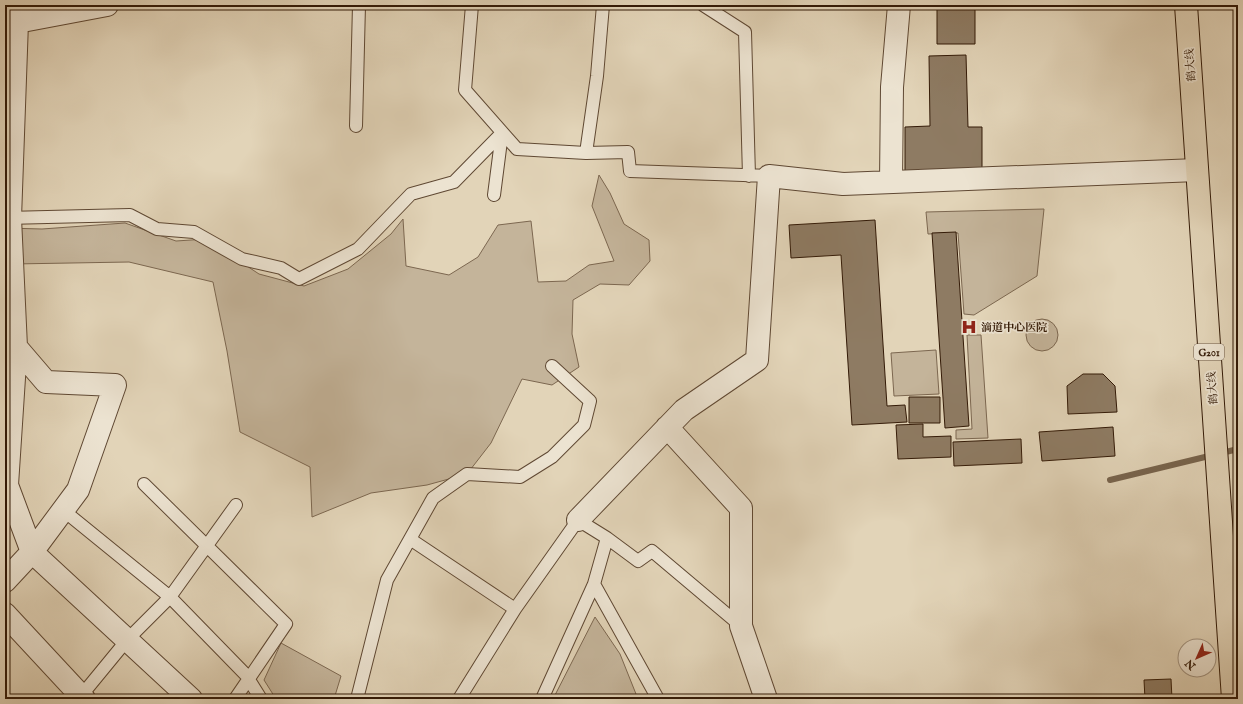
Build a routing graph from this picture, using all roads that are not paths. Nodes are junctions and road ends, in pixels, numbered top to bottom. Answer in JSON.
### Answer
{"nodes":[{"id":1,"x":106,"y":5,"type":"edge"},
{"id":2,"x":359,"y":5,"type":"edge"},
{"id":3,"x":472,"y":5,"type":"edge"},
{"id":4,"x":603,"y":5,"type":"edge"},
{"id":5,"x":703,"y":5,"type":"edge"},
{"id":6,"x":899,"y":5,"type":"edge"},
{"id":7,"x":1186,"y":5,"type":"edge"},
{"id":8,"x":17,"y":14,"type":"edge"},
{"id":9,"x":356,"y":126,"type":"dead end"},
{"id":10,"x":502,"y":132,"type":"junction"},
{"id":11,"x":586,"y":153,"type":"junction"},
{"id":12,"x":1197,"y":170,"type":"junction"},
{"id":13,"x":759,"y":176,"type":"junction"},
{"id":14,"x":891,"y":182,"type":"junction"},
{"id":15,"x":494,"y":195,"type":"dead end"},
{"id":16,"x":8,"y":218,"type":"edge"},
{"id":17,"x":10,"y":348,"type":"edge"},
{"id":18,"x":552,"y":366,"type":"dead end"},
{"id":19,"x":667,"y":427,"type":"junction"},
{"id":20,"x":144,"y":484,"type":"dead end"},
{"id":21,"x":8,"y":499,"type":"edge"},
{"id":22,"x":236,"y":505,"type":"dead end"},
{"id":23,"x":63,"y":510,"type":"junction"},
{"id":24,"x":578,"y":520,"type":"junction"},
{"id":25,"x":607,"y":538,"type":"junction"},
{"id":26,"x":410,"y":539,"type":"junction"},
{"id":27,"x":206,"y":546,"type":"junction"},
{"id":28,"x":32,"y":552,"type":"junction"},
{"id":29,"x":5,"y":581,"type":"edge"},
{"id":30,"x":594,"y":584,"type":"junction"},
{"id":31,"x":170,"y":597,"type":"junction"},
{"id":32,"x":515,"y":610,"type":"junction"},
{"id":33,"x":5,"y":614,"type":"edge"},
{"id":34,"x":741,"y":626,"type":"junction"},
{"id":35,"x":127,"y":640,"type":"junction"},
{"id":36,"x":82,"y":698,"type":"edge"},
{"id":37,"x":191,"y":699,"type":"edge"},
{"id":38,"x":235,"y":699,"type":"edge"},
{"id":39,"x":261,"y":699,"type":"edge"},
{"id":40,"x":357,"y":699,"type":"edge"},
{"id":41,"x":459,"y":699,"type":"edge"},
{"id":42,"x":542,"y":699,"type":"edge"},
{"id":43,"x":658,"y":699,"type":"edge"},
{"id":44,"x":766,"y":699,"type":"edge"},
{"id":45,"x":1233,"y":699,"type":"edge"}],
"edges":[{"from":1,"to":8,"type":"street"},
{"from":2,"to":9,"type":"lane"},
{"from":3,"to":10,"type":"lane"},
{"from":4,"to":11,"type":"lane"},
{"from":5,"to":13,"type":"lane"},
{"from":6,"to":14,"type":"street"},
{"from":7,"to":12,"type":"highway","name":"鹤大线","number":"G201"},
{"from":8,"to":16,"type":"street"},
{"from":10,"to":11,"type":"lane"},
{"from":10,"to":15,"type":"lane"},
{"from":10,"to":16,"type":"lane"},
{"from":11,"to":13,"type":"lane"},
{"from":12,"to":14,"type":"street"},
{"from":12,"to":45,"type":"highway","name":"鹤大线","number":"G201"},
{"from":13,"to":14,"type":"street"},
{"from":13,"to":19,"type":"street"},
{"from":16,"to":17,"type":"street"},
{"from":17,"to":21,"type":"street"},
{"from":17,"to":23,"type":"street"},
{"from":18,"to":26,"type":"lane"},
{"from":19,"to":24,"type":"street"},
{"from":19,"to":34,"type":"street"},
{"from":20,"to":27,"type":"lane"},
{"from":21,"to":28,"type":"street"},
{"from":22,"to":27,"type":"lane"},
{"from":23,"to":28,"type":"street"},
{"from":23,"to":31,"type":"lane"},
{"from":24,"to":25,"type":"lane"},
{"from":24,"to":32,"type":"lane"},
{"from":25,"to":30,"type":"lane"},
{"from":25,"to":34,"type":"lane"},
{"from":26,"to":32,"type":"lane"},
{"from":26,"to":40,"type":"lane"},
{"from":27,"to":31,"type":"lane"},
{"from":27,"to":38,"type":"lane"},
{"from":28,"to":29,"type":"street"},
{"from":28,"to":35,"type":"street"},
{"from":30,"to":42,"type":"lane"},
{"from":30,"to":43,"type":"lane"},
{"from":31,"to":35,"type":"lane"},
{"from":31,"to":39,"type":"lane"},
{"from":32,"to":41,"type":"lane"},
{"from":33,"to":36,"type":"street"},
{"from":34,"to":44,"type":"street"},
{"from":35,"to":36,"type":"lane"},
{"from":35,"to":37,"type":"street"}]}
